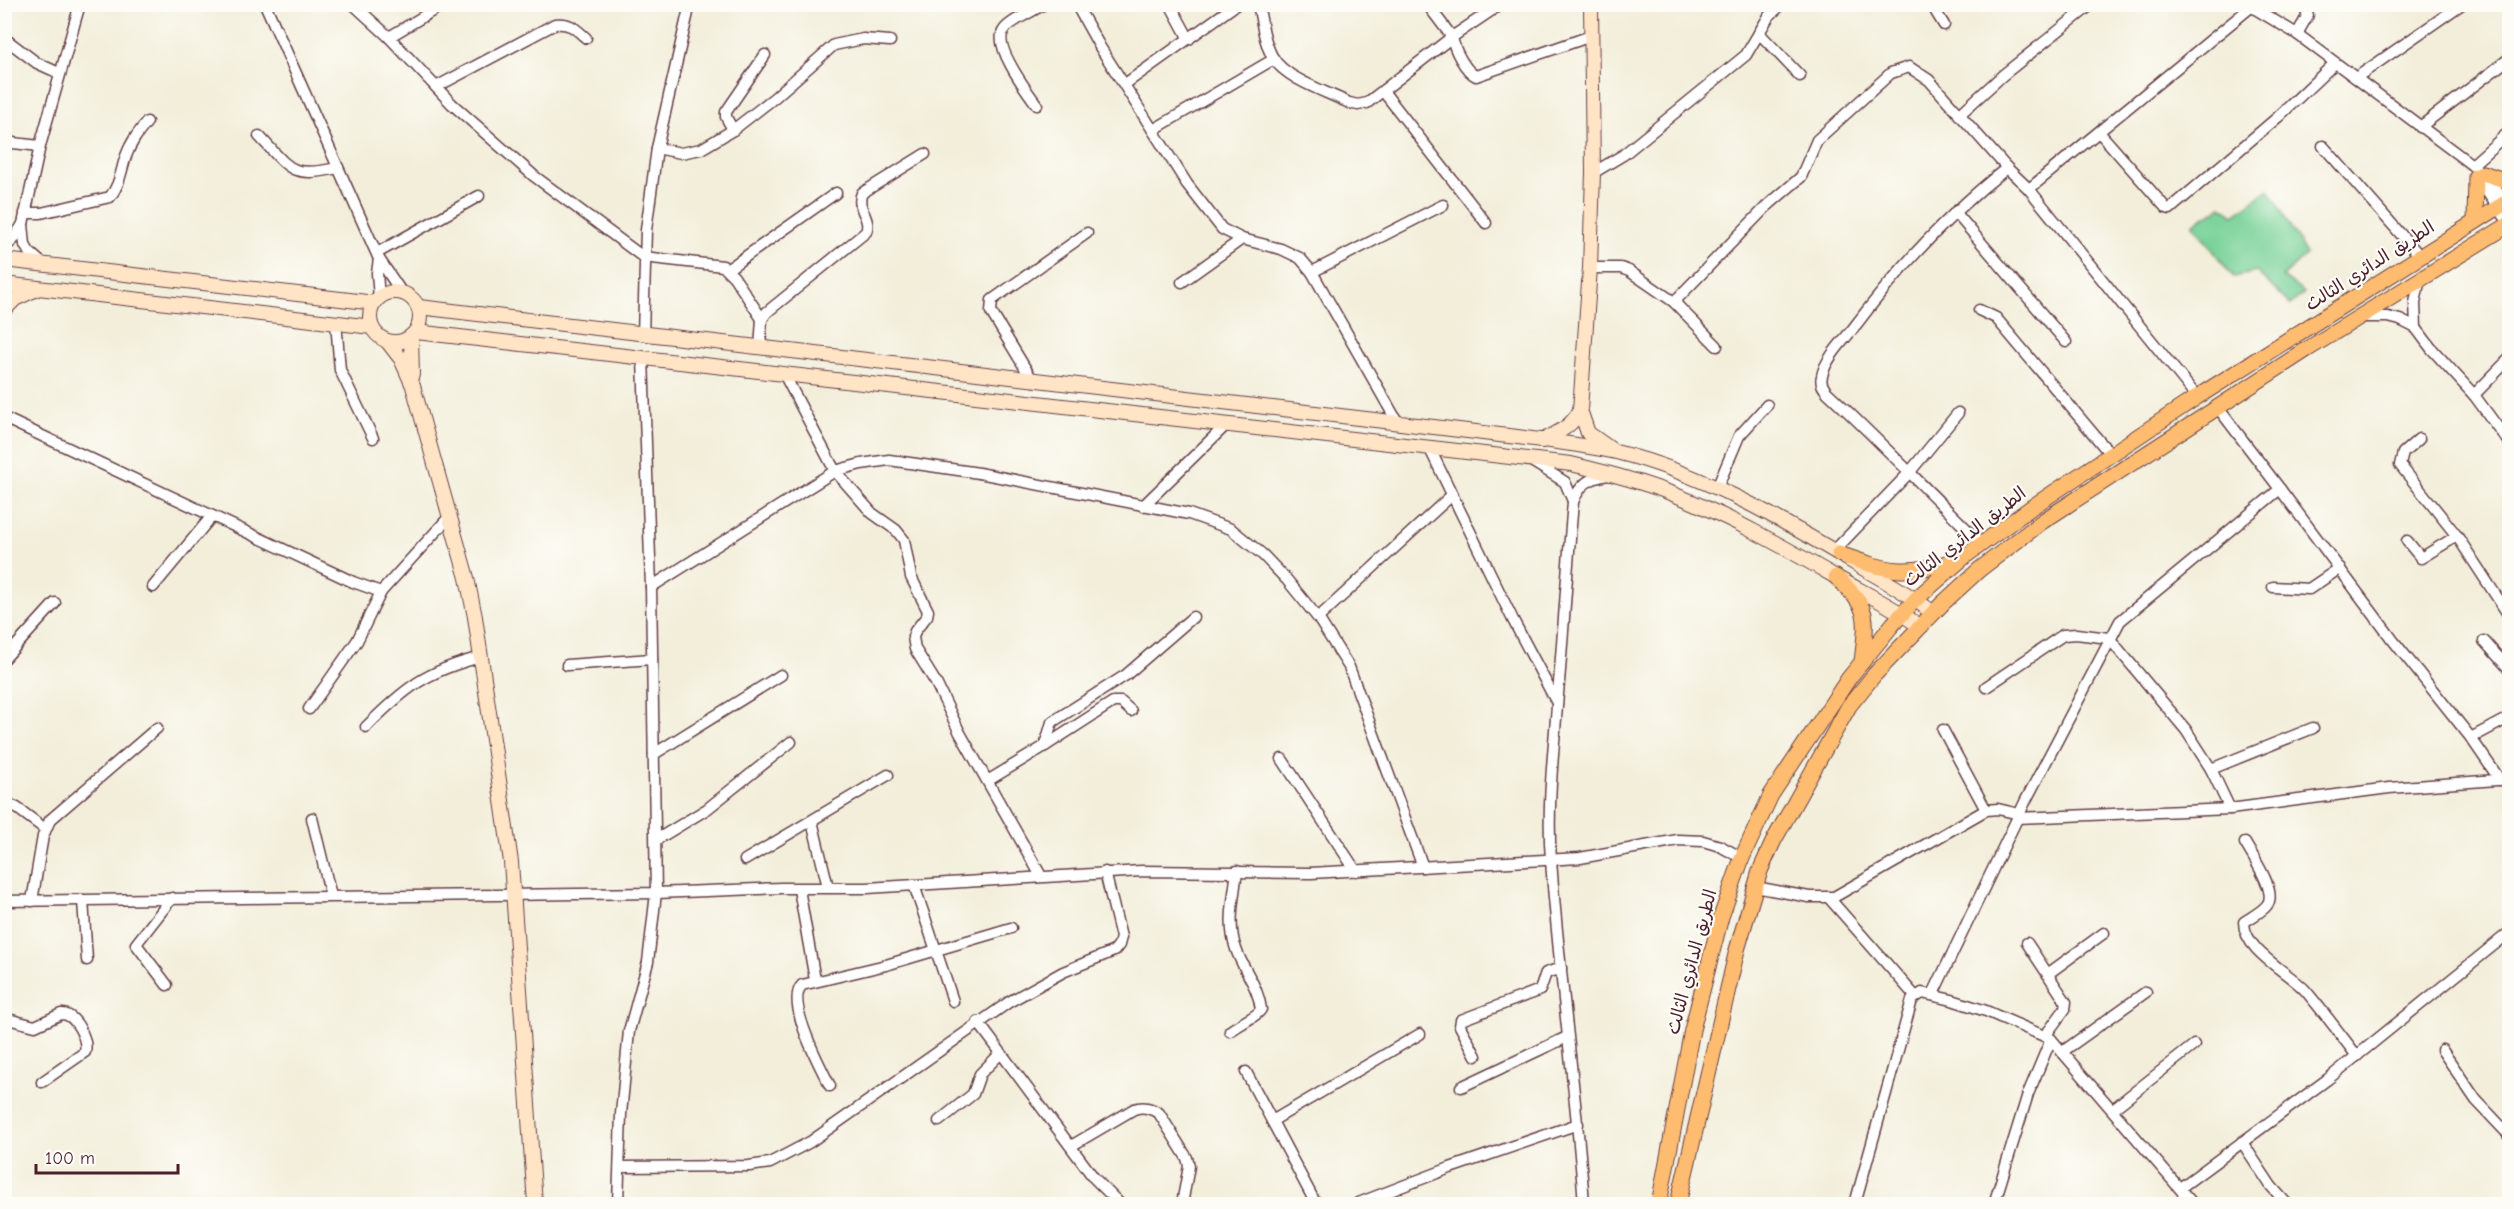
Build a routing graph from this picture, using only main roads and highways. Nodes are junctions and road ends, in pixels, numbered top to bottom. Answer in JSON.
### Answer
{"nodes":[{"id":1,"x":1591,"y":4,"type":"edge"},
{"id":2,"x":2510,"y":182,"type":"edge"},
{"id":3,"x":2506,"y":204,"type":"edge"},
{"id":4,"x":2475,"y":221,"type":"junction"},
{"id":5,"x":2510,"y":224,"type":"edge"},
{"id":6,"x":4,"y":260,"type":"edge"},
{"id":7,"x":4,"y":284,"type":"edge"},
{"id":8,"x":41,"y":288,"type":"junction"},
{"id":9,"x":377,"y":301,"type":"junction"},
{"id":10,"x":418,"y":307,"type":"junction"},
{"id":11,"x":4,"y":310,"type":"edge"},
{"id":12,"x":372,"y":327,"type":"junction"},
{"id":13,"x":414,"y":334,"type":"junction"},
{"id":14,"x":387,"y":341,"type":"junction"},
{"id":15,"x":413,"y":386,"type":"junction"},
{"id":16,"x":1120,"y":392,"type":"junction"},
{"id":17,"x":1580,"y":410,"type":"junction"},
{"id":18,"x":1120,"y":412,"type":"junction"},
{"id":19,"x":1542,"y":441,"type":"junction"},
{"id":20,"x":1614,"y":452,"type":"junction"},
{"id":21,"x":1837,"y":553,"type":"junction"},
{"id":22,"x":1964,"y":557,"type":"junction"},
{"id":23,"x":1836,"y":577,"type":"junction"},
{"id":24,"x":1916,"y":599,"type":"junction"},
{"id":25,"x":1902,"y":613,"type":"junction"},
{"id":26,"x":1933,"y":613,"type":"junction"},
{"id":27,"x":1919,"y":627,"type":"junction"},
{"id":28,"x":1862,"y":662,"type":"junction"},
{"id":29,"x":535,"y":1204,"type":"edge"},
{"id":30,"x":1659,"y":1204,"type":"edge"},
{"id":31,"x":1678,"y":1204,"type":"edge"}],
"edges":[{"from":1,"to":17,"type":"main road"},
{"from":2,"to":4,"type":"main road"},
{"from":3,"to":4,"type":"main road","name":"الطريق الدائري الثالث"},
{"from":4,"to":22,"type":"main road","name":"الطريق الدائري الثالث"},
{"from":5,"to":26,"type":"main road","name":"الطريق الدائري الثالث"},
{"from":6,"to":9,"type":"main road"},
{"from":7,"to":8,"type":"main road"},
{"from":8,"to":11,"type":"main road"},
{"from":8,"to":12,"type":"main road"},
{"from":9,"to":10,"type":"main road"},
{"from":9,"to":12,"type":"main road"},
{"from":10,"to":13,"type":"main road"},
{"from":10,"to":16,"type":"main road"},
{"from":12,"to":14,"type":"main road"},
{"from":13,"to":14,"type":"main road"},
{"from":13,"to":15,"type":"main road"},
{"from":13,"to":18,"type":"main road"},
{"from":14,"to":15,"type":"main road"},
{"from":15,"to":29,"type":"main road"},
{"from":16,"to":18,"type":"main road"},
{"from":16,"to":19,"type":"main road"},
{"from":17,"to":19,"type":"main road"},
{"from":17,"to":20,"type":"main road"},
{"from":18,"to":23,"type":"main road"},
{"from":19,"to":20,"type":"main road"},
{"from":20,"to":21,"type":"main road"},
{"from":21,"to":22,"type":"main road"},
{"from":21,"to":24,"type":"main road"},
{"from":22,"to":24,"type":"main road","name":"الطريق الدائري الثالث"},
{"from":23,"to":25,"type":"main road"},
{"from":23,"to":28,"type":"main road"},
{"from":24,"to":25,"type":"main road","name":"الطريق الدائري الثالث"},
{"from":24,"to":26,"type":"main road"},
{"from":25,"to":27,"type":"main road"},
{"from":25,"to":28,"type":"main road","name":"الطريق الدائري الثالث"},
{"from":26,"to":27,"type":"main road","name":"الطريق الدائري الثالث"},
{"from":27,"to":31,"type":"main road","name":"الطريق الدائري الثالث"},
{"from":28,"to":30,"type":"main road","name":"الطريق الدائري الثالث"}]}
